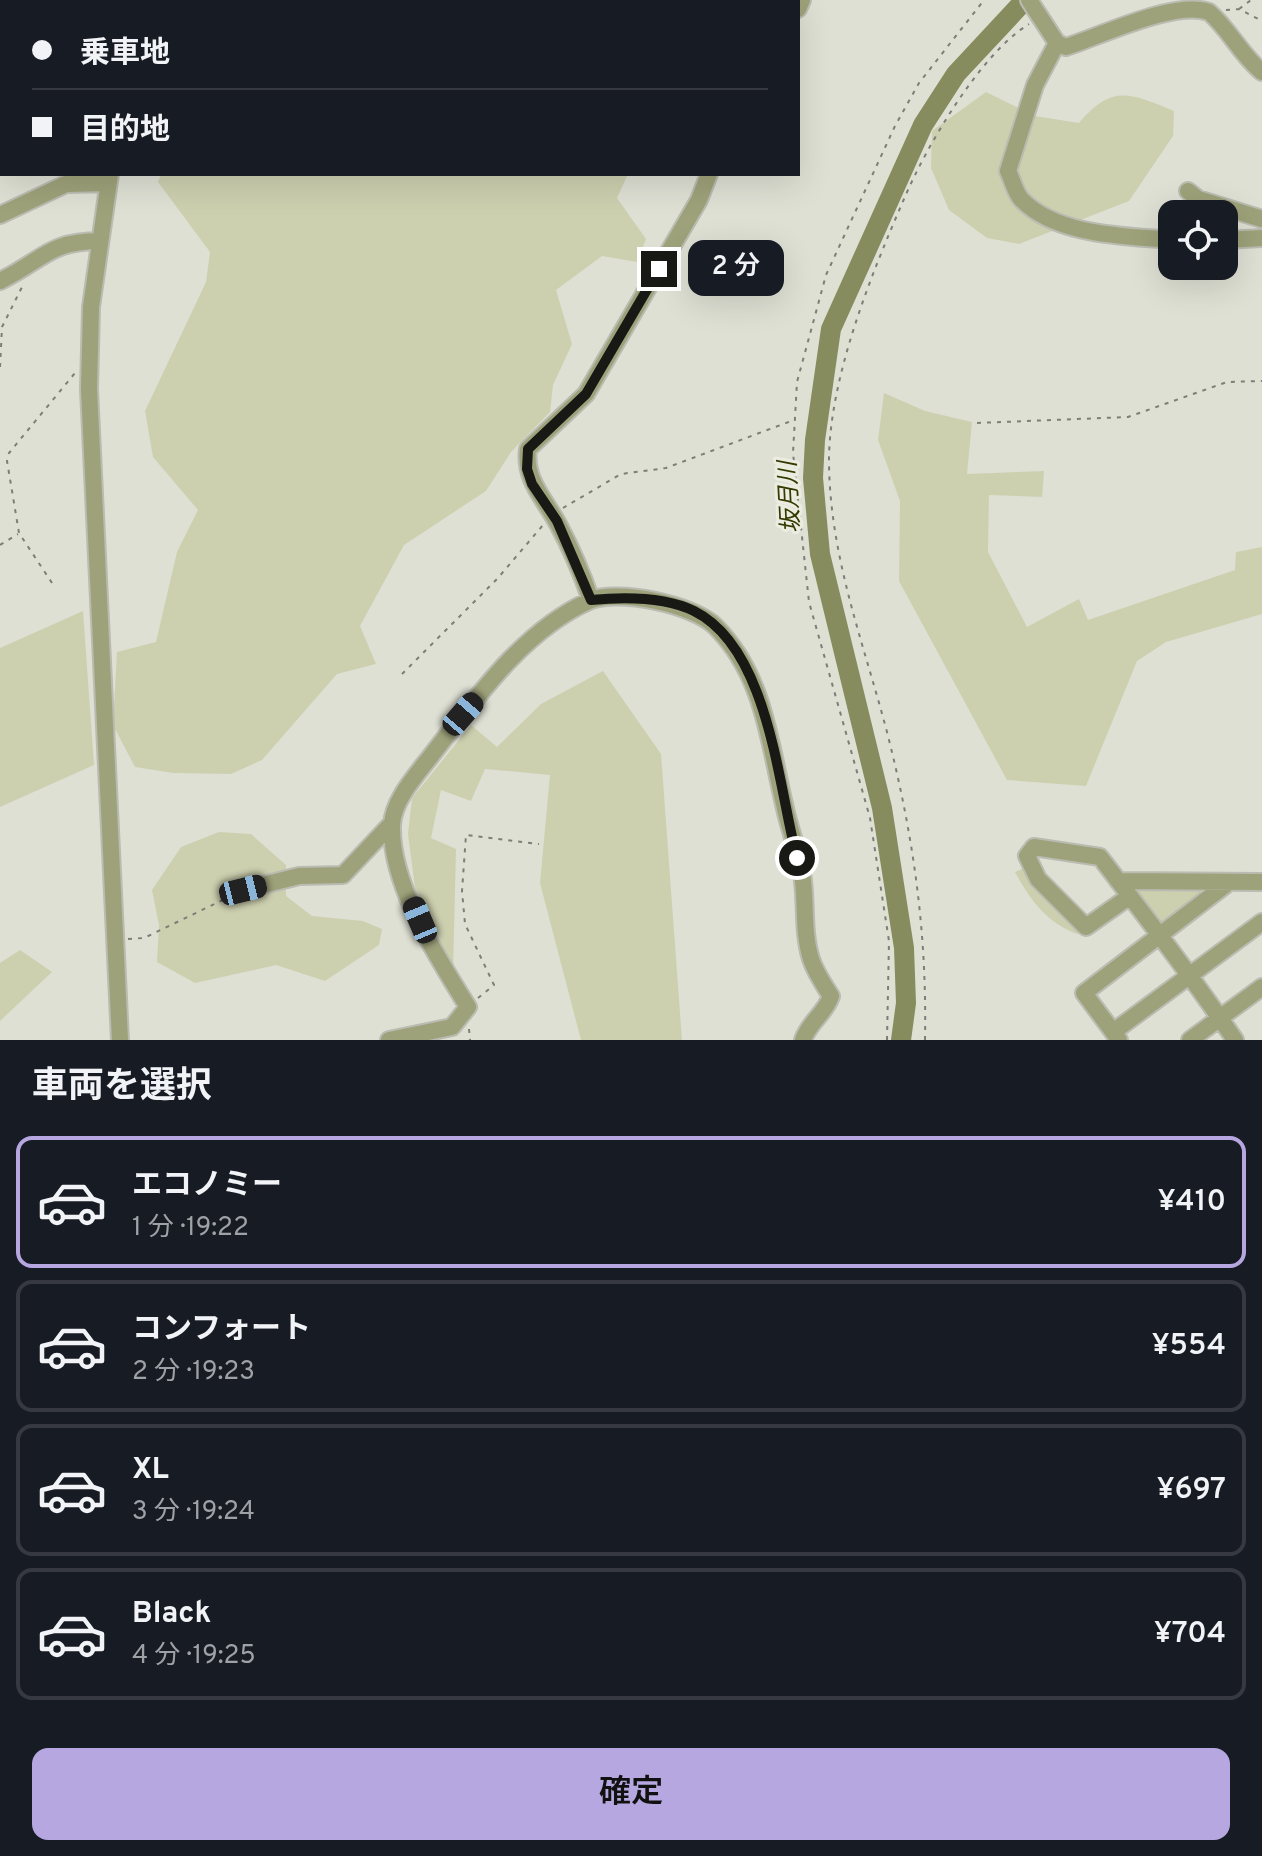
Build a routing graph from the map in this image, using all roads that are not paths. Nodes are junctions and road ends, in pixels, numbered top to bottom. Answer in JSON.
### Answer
{"nodes":[{"id":1,"x":1029,"y":0,"type":"edge"},
{"id":2,"x":1057,"y":43,"type":"junction"},
{"id":3,"x":1262,"y":72,"type":"edge"},
{"id":4,"x":708,"y":176,"type":"edge"},
{"id":5,"x":109,"y":178,"type":"edge"},
{"id":6,"x":1188,"y":191,"type":"dead end"},
{"id":7,"x":0,"y":215,"type":"edge"},
{"id":8,"x":1262,"y":219,"type":"edge"},
{"id":9,"x":1262,"y":238,"type":"edge"},
{"id":10,"x":1158,"y":239,"type":"edge"},
{"id":11,"x":1238,"y":239,"type":"edge"},
{"id":12,"x":100,"y":241,"type":"junction"},
{"id":13,"x":0,"y":281,"type":"edge"},
{"id":14,"x":591,"y":600,"type":"junction"},
{"id":15,"x":392,"y":823,"type":"junction"},
{"id":16,"x":1118,"y":881,"type":"junction"},
{"id":17,"x":1262,"y":882,"type":"edge"},
{"id":18,"x":1228,"y":883,"type":"junction"},
{"id":19,"x":243,"y":890,"type":"road end"},
{"id":20,"x":1130,"y":896,"type":"junction"},
{"id":21,"x":1262,"y":922,"type":"edge"},
{"id":22,"x":1159,"y":935,"type":"junction"},
{"id":23,"x":1189,"y":976,"type":"junction"},
{"id":24,"x":1262,"y":987,"type":"edge"},
{"id":25,"x":1219,"y":1017,"type":"junction"},
{"id":26,"x":1116,"y":1036,"type":"edge"},
{"id":27,"x":120,"y":1040,"type":"edge"},
{"id":28,"x":389,"y":1040,"type":"edge"},
{"id":29,"x":803,"y":1040,"type":"edge"},
{"id":30,"x":1190,"y":1040,"type":"edge"},
{"id":31,"x":1235,"y":1040,"type":"edge"}],
"edges":[{"from":1,"to":2,"type":"street"},
{"from":2,"to":3,"type":"street"},
{"from":2,"to":10,"type":"street"},
{"from":4,"to":14,"type":"street"},
{"from":5,"to":7,"type":"street"},
{"from":5,"to":12,"type":"street"},
{"from":6,"to":8,"type":"street"},
{"from":9,"to":11,"type":"street"},
{"from":12,"to":13,"type":"street"},
{"from":12,"to":27,"type":"street"},
{"from":14,"to":15,"type":"street"},
{"from":14,"to":29,"type":"street"},
{"from":15,"to":19,"type":"street"},
{"from":15,"to":28,"type":"street"},
{"from":16,"to":18,"type":"street"},
{"from":16,"to":20,"type":"street"},
{"from":16,"to":20,"type":"street"},
{"from":17,"to":18,"type":"street"},
{"from":18,"to":22,"type":"street"},
{"from":20,"to":22,"type":"street"},
{"from":21,"to":23,"type":"street"},
{"from":22,"to":23,"type":"street"},
{"from":22,"to":26,"type":"street"},
{"from":23,"to":25,"type":"street"},
{"from":23,"to":26,"type":"street"},
{"from":24,"to":25,"type":"street"},
{"from":25,"to":30,"type":"street"},
{"from":25,"to":31,"type":"street"}]}
